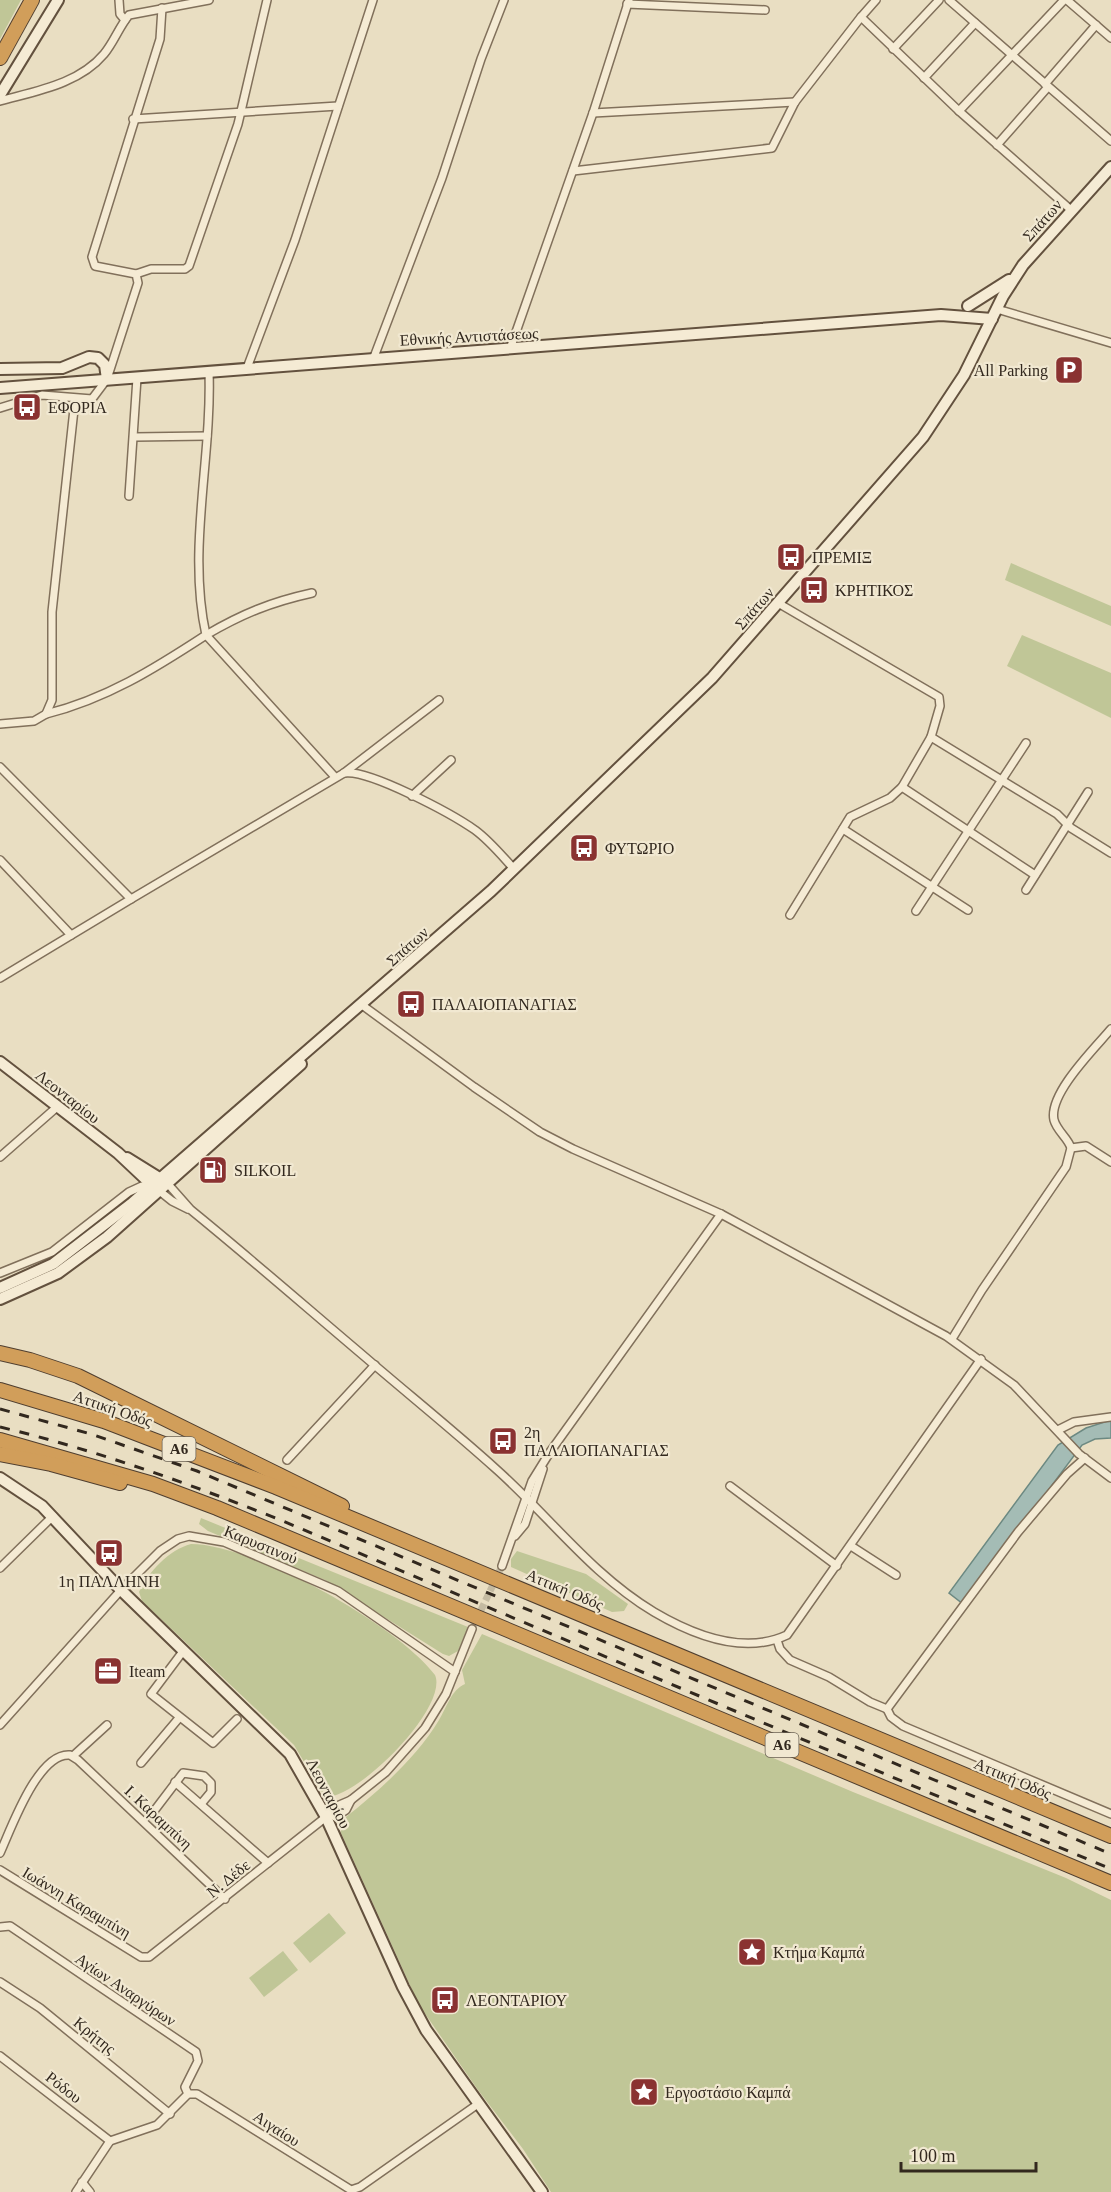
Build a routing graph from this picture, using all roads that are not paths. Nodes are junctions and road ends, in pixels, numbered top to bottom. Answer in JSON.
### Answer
{"nodes":[{"id":1,"x":32,"y":0,"type":"edge"},
{"id":2,"x":58,"y":0,"type":"edge"},
{"id":3,"x":119,"y":0,"type":"edge"},
{"id":4,"x":209,"y":0,"type":"edge"},
{"id":5,"x":267,"y":0,"type":"edge"},
{"id":6,"x":374,"y":0,"type":"edge"},
{"id":7,"x":504,"y":0,"type":"edge"},
{"id":8,"x":876,"y":0,"type":"edge"},
{"id":9,"x":939,"y":0,"type":"edge"},
{"id":10,"x":949,"y":0,"type":"edge"},
{"id":11,"x":1066,"y":0,"type":"edge"},
{"id":12,"x":628,"y":2,"type":"edge"},
{"id":13,"x":162,"y":8,"type":"junction"},
{"id":14,"x":765,"y":10,"type":"dead end"},
{"id":15,"x":861,"y":17,"type":"junction"},
{"id":16,"x":125,"y":20,"type":"junction"},
{"id":17,"x":975,"y":23,"type":"junction"},
{"id":18,"x":1096,"y":25,"type":"junction"},
{"id":19,"x":1111,"y":38,"type":"edge"},
{"id":20,"x":894,"y":49,"type":"junction"},
{"id":21,"x":1012,"y":56,"type":"junction"},
{"id":22,"x":0,"y":58,"type":"edge"},
{"id":23,"x":924,"y":78,"type":"junction"},
{"id":24,"x":1046,"y":85,"type":"junction"},
{"id":25,"x":0,"y":95,"type":"edge"},
{"id":26,"x":0,"y":100,"type":"edge"},
{"id":27,"x":795,"y":102,"type":"junction"},
{"id":28,"x":338,"y":106,"type":"junction"},
{"id":29,"x":242,"y":111,"type":"junction"},
{"id":30,"x":959,"y":111,"type":"junction"},
{"id":31,"x":593,"y":113,"type":"junction"},
{"id":32,"x":133,"y":119,"type":"junction"},
{"id":33,"x":1111,"y":141,"type":"edge"},
{"id":34,"x":997,"y":145,"type":"junction"},
{"id":35,"x":1111,"y":167,"type":"edge"},
{"id":36,"x":573,"y":171,"type":"junction"},
{"id":37,"x":1071,"y":210,"type":"junction"},
{"id":38,"x":136,"y":274,"type":"junction"},
{"id":39,"x":1016,"y":274,"type":"junction"},
{"id":40,"x":968,"y":306,"type":"junction"},
{"id":41,"x":995,"y":314,"type":"junction"},
{"id":42,"x":941,"y":315,"type":"junction"},
{"id":43,"x":1111,"y":343,"type":"edge"},
{"id":44,"x":510,"y":349,"type":"junction"},
{"id":45,"x":374,"y":357,"type":"junction"},
{"id":46,"x":247,"y":368,"type":"junction"},
{"id":47,"x":0,"y":369,"type":"edge"},
{"id":48,"x":209,"y":372,"type":"junction"},
{"id":49,"x":137,"y":378,"type":"junction"},
{"id":50,"x":107,"y":380,"type":"junction"},
{"id":51,"x":0,"y":388,"type":"edge"},
{"id":52,"x":75,"y":400,"type":"junction"},
{"id":53,"x":0,"y":408,"type":"edge"},
{"id":54,"x":207,"y":436,"type":"junction"},
{"id":55,"x":135,"y":437,"type":"junction"},
{"id":56,"x":129,"y":496,"type":"dead end"},
{"id":57,"x":312,"y":593,"type":"dead end"},
{"id":58,"x":778,"y":603,"type":"junction"},
{"id":59,"x":206,"y":635,"type":"junction"},
{"id":60,"x":439,"y":700,"type":"dead end"},
{"id":61,"x":46,"y":714,"type":"junction"},
{"id":62,"x":0,"y":724,"type":"edge"},
{"id":63,"x":931,"y":737,"type":"junction"},
{"id":64,"x":1026,"y":743,"type":"dead end"},
{"id":65,"x":451,"y":760,"type":"dead end"},
{"id":66,"x":0,"y":767,"type":"edge"},
{"id":67,"x":344,"y":772,"type":"junction"},
{"id":68,"x":335,"y":777,"type":"junction"},
{"id":69,"x":1001,"y":778,"type":"junction"},
{"id":70,"x":902,"y":787,"type":"junction"},
{"id":71,"x":1088,"y":792,"type":"dead end"},
{"id":72,"x":412,"y":796,"type":"junction"},
{"id":73,"x":1067,"y":824,"type":"junction"},
{"id":74,"x":843,"y":829,"type":"junction"},
{"id":75,"x":969,"y":831,"type":"junction"},
{"id":76,"x":1111,"y":853,"type":"edge"},
{"id":77,"x":0,"y":860,"type":"edge"},
{"id":78,"x":514,"y":869,"type":"junction"},
{"id":79,"x":1035,"y":874,"type":"junction"},
{"id":80,"x":932,"y":885,"type":"junction"},
{"id":81,"x":1026,"y":890,"type":"dead end"},
{"id":82,"x":131,"y":898,"type":"junction"},
{"id":83,"x":968,"y":910,"type":"dead end"},
{"id":84,"x":916,"y":911,"type":"dead end"},
{"id":85,"x":790,"y":915,"type":"dead end"},
{"id":86,"x":71,"y":935,"type":"junction"},
{"id":87,"x":0,"y":978,"type":"edge"},
{"id":88,"x":362,"y":1005,"type":"junction"},
{"id":89,"x":1111,"y":1029,"type":"edge"},
{"id":90,"x":0,"y":1062,"type":"edge"},
{"id":91,"x":57,"y":1107,"type":"junction"},
{"id":92,"x":1071,"y":1148,"type":"junction"},
{"id":93,"x":0,"y":1157,"type":"edge"},
{"id":94,"x":1111,"y":1162,"type":"edge"},
{"id":95,"x":160,"y":1185,"type":"junction"},
{"id":96,"x":722,"y":1214,"type":"junction"},
{"id":97,"x":0,"y":1273,"type":"edge"},
{"id":98,"x":0,"y":1288,"type":"edge"},
{"id":99,"x":0,"y":1299,"type":"edge"},
{"id":100,"x":952,"y":1340,"type":"junction"},
{"id":101,"x":0,"y":1353,"type":"edge"},
{"id":102,"x":981,"y":1359,"type":"junction"},
{"id":103,"x":375,"y":1365,"type":"junction"},
{"id":104,"x":0,"y":1390,"type":"edge"},
{"id":105,"x":1111,"y":1417,"type":"edge"},
{"id":106,"x":1058,"y":1430,"type":"junction"},
{"id":107,"x":0,"y":1440,"type":"edge"},
{"id":108,"x":0,"y":1454,"type":"edge"},
{"id":109,"x":1082,"y":1456,"type":"junction"},
{"id":110,"x":287,"y":1460,"type":"dead end"},
{"id":111,"x":543,"y":1466,"type":"junction"},
{"id":112,"x":0,"y":1478,"type":"edge"},
{"id":113,"x":1111,"y":1478,"type":"edge"},
{"id":114,"x":730,"y":1486,"type":"dead end"},
{"id":115,"x":525,"y":1498,"type":"junction"},
{"id":116,"x":532,"y":1505,"type":"junction"},
{"id":117,"x":53,"y":1516,"type":"junction"},
{"id":118,"x":252,"y":1524,"type":"junction"},
{"id":119,"x":513,"y":1539,"type":"junction"},
{"id":120,"x":851,"y":1546,"type":"junction"},
{"id":121,"x":454,"y":1559,"type":"junction"},
{"id":122,"x":502,"y":1566,"type":"tunnel mouth"},
{"id":123,"x":837,"y":1566,"type":"junction"},
{"id":124,"x":0,"y":1568,"type":"edge"},
{"id":125,"x":896,"y":1575,"type":"dead end"},
{"id":126,"x":121,"y":1590,"type":"junction"},
{"id":127,"x":472,"y":1629,"type":"tunnel mouth"},
{"id":128,"x":777,"y":1640,"type":"junction"},
{"id":129,"x":184,"y":1650,"type":"junction"},
{"id":130,"x":455,"y":1672,"type":"junction"},
{"id":131,"x":887,"y":1709,"type":"junction"},
{"id":132,"x":179,"y":1718,"type":"junction"},
{"id":133,"x":237,"y":1719,"type":"dead end"},
{"id":134,"x":1,"y":1721,"type":"edge"},
{"id":135,"x":107,"y":1725,"type":"dead end"},
{"id":136,"x":73,"y":1756,"type":"junction"},
{"id":137,"x":141,"y":1763,"type":"dead end"},
{"id":138,"x":175,"y":1782,"type":"junction"},
{"id":139,"x":201,"y":1804,"type":"junction"},
{"id":140,"x":1111,"y":1814,"type":"edge"},
{"id":141,"x":151,"y":1815,"type":"dead end"},
{"id":142,"x":328,"y":1816,"type":"junction"},
{"id":143,"x":1071,"y":1820,"type":"junction"},
{"id":144,"x":1111,"y":1829,"type":"edge"},
{"id":145,"x":1111,"y":1836,"type":"edge"},
{"id":146,"x":0,"y":1853,"type":"edge"},
{"id":147,"x":268,"y":1863,"type":"junction"},
{"id":148,"x":0,"y":1870,"type":"edge"},
{"id":149,"x":1111,"y":1883,"type":"edge"},
{"id":150,"x":225,"y":1899,"type":"junction"},
{"id":151,"x":1,"y":1926,"type":"edge"},
{"id":152,"x":141,"y":1957,"type":"joint"},
{"id":153,"x":0,"y":1982,"type":"edge"},
{"id":154,"x":0,"y":2056,"type":"edge"},
{"id":155,"x":188,"y":2094,"type":"junction"},
{"id":156,"x":478,"y":2104,"type":"junction"},
{"id":157,"x":170,"y":2114,"type":"junction"},
{"id":158,"x":110,"y":2141,"type":"junction"},
{"id":159,"x":82,"y":2182,"type":"junction"},
{"id":160,"x":76,"y":2192,"type":"edge"},
{"id":161,"x":90,"y":2192,"type":"edge"},
{"id":162,"x":542,"y":2192,"type":"edge"}],
"edges":[{"from":1,"to":22,"type":"highway"},
{"from":2,"to":25,"type":"main road"},
{"from":3,"to":16,"type":"street"},
{"from":4,"to":13,"type":"street"},
{"from":5,"to":29,"type":"street"},
{"from":6,"to":28,"type":"street"},
{"from":7,"to":45,"type":"street"},
{"from":8,"to":15,"type":"street"},
{"from":9,"to":20,"type":"street"},
{"from":10,"to":17,"type":"street"},
{"from":11,"to":18,"type":"street"},
{"from":11,"to":21,"type":"street"},
{"from":12,"to":14,"type":"street"},
{"from":12,"to":31,"type":"street"},
{"from":13,"to":16,"type":"street"},
{"from":13,"to":32,"type":"street"},
{"from":15,"to":20,"type":"street"},
{"from":15,"to":27,"type":"street"},
{"from":16,"to":26,"type":"street"},
{"from":17,"to":21,"type":"street"},
{"from":17,"to":23,"type":"street"},
{"from":18,"to":19,"type":"street"},
{"from":18,"to":24,"type":"street"},
{"from":20,"to":23,"type":"street"},
{"from":21,"to":24,"type":"street"},
{"from":21,"to":30,"type":"street"},
{"from":23,"to":30,"type":"street"},
{"from":24,"to":33,"type":"street"},
{"from":24,"to":34,"type":"street"},
{"from":27,"to":31,"type":"street"},
{"from":27,"to":36,"type":"street"},
{"from":28,"to":29,"type":"street"},
{"from":28,"to":46,"type":"street"},
{"from":29,"to":32,"type":"street"},
{"from":29,"to":38,"type":"street"},
{"from":30,"to":34,"type":"street"},
{"from":31,"to":36,"type":"street"},
{"from":32,"to":38,"type":"street"},
{"from":34,"to":37,"type":"street"},
{"from":35,"to":37,"type":"main road","name":"Σπάτων"},
{"from":36,"to":44,"type":"street"},
{"from":37,"to":39,"type":"main road","name":"Σπάτων"},
{"from":38,"to":50,"type":"street"},
{"from":39,"to":40,"type":"main road","name":"Εθνικής Αντιστάσεως"},
{"from":39,"to":41,"type":"main road","name":"Σπάτων"},
{"from":40,"to":41,"type":"main road"},
{"from":40,"to":42,"type":"main road","name":"Εθνικής Αντιστάσεως"},
{"from":41,"to":42,"type":"main road","name":"Εθνικής Αντιστάσεως"},
{"from":41,"to":43,"type":"street"},
{"from":41,"to":58,"type":"main road","name":"Σπάτων"},
{"from":42,"to":44,"type":"main road","name":"Εθνικής Αντιστάσεως"},
{"from":44,"to":45,"type":"main road","name":"Εθνικής Αντιστάσεως"},
{"from":45,"to":46,"type":"main road","name":"Εθνικής Αντιστάσεως"},
{"from":46,"to":48,"type":"main road","name":"Εθνικής Αντιστάσεως"},
{"from":47,"to":50,"type":"main road"},
{"from":48,"to":49,"type":"main road","name":"Εθνικής Αντιστάσεως"},
{"from":48,"to":54,"type":"street"},
{"from":49,"to":50,"type":"main road","name":"Εθνικής Αντιστάσεως"},
{"from":49,"to":55,"type":"street"},
{"from":50,"to":51,"type":"main road","name":"Εθνικής Αντιστάσεως"},
{"from":50,"to":52,"type":"street"},
{"from":52,"to":53,"type":"street"},
{"from":52,"to":61,"type":"street"},
{"from":54,"to":55,"type":"street"},
{"from":54,"to":59,"type":"street"},
{"from":55,"to":56,"type":"street"},
{"from":57,"to":59,"type":"street"},
{"from":58,"to":63,"type":"street"},
{"from":58,"to":78,"type":"main road","name":"Σπάτων"},
{"from":59,"to":61,"type":"street"},
{"from":59,"to":68,"type":"street"},
{"from":60,"to":67,"type":"street"},
{"from":61,"to":62,"type":"street"},
{"from":63,"to":69,"type":"street"},
{"from":63,"to":70,"type":"street"},
{"from":64,"to":69,"type":"street"},
{"from":65,"to":72,"type":"street"},
{"from":66,"to":82,"type":"street"},
{"from":67,"to":68,"type":"street"},
{"from":67,"to":72,"type":"street"},
{"from":68,"to":82,"type":"street"},
{"from":69,"to":73,"type":"street"},
{"from":69,"to":75,"type":"street"},
{"from":70,"to":74,"type":"street"},
{"from":70,"to":75,"type":"street"},
{"from":71,"to":73,"type":"street"},
{"from":72,"to":78,"type":"street"},
{"from":73,"to":76,"type":"street"},
{"from":73,"to":79,"type":"street"},
{"from":74,"to":80,"type":"street"},
{"from":74,"to":85,"type":"street"},
{"from":75,"to":79,"type":"street"},
{"from":75,"to":80,"type":"street"},
{"from":77,"to":86,"type":"street"},
{"from":78,"to":88,"type":"main road","name":"Σπάτων"},
{"from":79,"to":81,"type":"street"},
{"from":80,"to":83,"type":"street"},
{"from":80,"to":84,"type":"street"},
{"from":82,"to":86,"type":"street"},
{"from":86,"to":87,"type":"street"},
{"from":88,"to":95,"type":"main road","name":"Σπάτων"},
{"from":88,"to":96,"type":"street"},
{"from":89,"to":92,"type":"street"},
{"from":90,"to":91,"type":"main road","name":"Λεονταρίου"},
{"from":91,"to":93,"type":"street"},
{"from":91,"to":95,"type":"main road","name":"Λεονταρίου"},
{"from":92,"to":94,"type":"street"},
{"from":92,"to":100,"type":"street"},
{"from":95,"to":97,"type":"street"},
{"from":95,"to":98,"type":"main road","name":"Σπάτων"},
{"from":95,"to":99,"type":"main road","name":"Σπάτων"},
{"from":95,"to":103,"type":"street"},
{"from":96,"to":100,"type":"street"},
{"from":96,"to":111,"type":"street"},
{"from":100,"to":102,"type":"street"},
{"from":101,"to":121,"type":"highway"},
{"from":102,"to":106,"type":"street"},
{"from":102,"to":120,"type":"street"},
{"from":103,"to":110,"type":"street"},
{"from":103,"to":115,"type":"street"},
{"from":104,"to":121,"type":"highway","name":"Αττική Οδός","number":"Α6"},
{"from":105,"to":106,"type":"street"},
{"from":106,"to":109,"type":"street"},
{"from":107,"to":118,"type":"highway","number":"Α6"},
{"from":108,"to":118,"type":"highway"},
{"from":109,"to":113,"type":"street"},
{"from":109,"to":131,"type":"street"},
{"from":111,"to":115,"type":"street"},
{"from":111,"to":116,"type":"street"},
{"from":112,"to":117,"type":"main road","name":"Λεονταρίου"},
{"from":114,"to":123,"type":"street"},
{"from":115,"to":116,"type":"street"},
{"from":115,"to":119,"type":"street"},
{"from":116,"to":119,"type":"street"},
{"from":116,"to":128,"type":"street"},
{"from":117,"to":124,"type":"street"},
{"from":117,"to":126,"type":"main road","name":"Λεονταρίου"},
{"from":118,"to":149,"type":"highway","number":"Α6"},
{"from":119,"to":122,"type":"street"},
{"from":120,"to":123,"type":"street"},
{"from":120,"to":125,"type":"street"},
{"from":121,"to":143,"type":"highway","name":"Αττική Οδός","number":"Α6"},
{"from":123,"to":128,"type":"street"},
{"from":126,"to":129,"type":"main road","name":"Λεονταρίου"},
{"from":126,"to":130,"type":"street","name":"Καρυστινού"},
{"from":126,"to":134,"type":"street","name":"Καρυστινού"},
{"from":127,"to":130,"type":"street","name":"Ν. Δέδε"},
{"from":128,"to":131,"type":"street"},
{"from":129,"to":132,"type":"street"},
{"from":129,"to":142,"type":"main road","name":"Λεονταρίου"},
{"from":130,"to":142,"type":"street","name":"Ν. Δέδε"},
{"from":131,"to":140,"type":"street"},
{"from":132,"to":133,"type":"street"},
{"from":132,"to":137,"type":"street"},
{"from":135,"to":136,"type":"street"},
{"from":136,"to":146,"type":"street"},
{"from":136,"to":150,"type":"street","name":"Ι. Καραμπίνη"},
{"from":138,"to":139,"type":"street"},
{"from":138,"to":139,"type":"street"},
{"from":138,"to":141,"type":"street"},
{"from":139,"to":147,"type":"street"},
{"from":142,"to":147,"type":"street","name":"Ν. Δέδε"},
{"from":142,"to":156,"type":"main road","name":"Λεονταρίου"},
{"from":143,"to":144,"type":"highway"},
{"from":143,"to":145,"type":"highway","name":"Αττική Οδός","number":"Α6"},
{"from":147,"to":150,"type":"street","name":"Ν. Δέδε"},
{"from":148,"to":152,"type":"street","name":"Ιωάννη Καραμπίνη"},
{"from":150,"to":152,"type":"street","name":"Ν. Δέδε"},
{"from":151,"to":155,"type":"street","name":"Αγίων Αναργύρων"},
{"from":153,"to":157,"type":"street","name":"Κρήτης"},
{"from":154,"to":158,"type":"street","name":"Ρόδου"},
{"from":155,"to":156,"type":"street","name":"Αιγαίου"},
{"from":155,"to":157,"type":"street"},
{"from":156,"to":162,"type":"main road","name":"Λεονταρίου"},
{"from":157,"to":158,"type":"street"},
{"from":158,"to":159,"type":"street"},
{"from":159,"to":160,"type":"street"},
{"from":159,"to":161,"type":"street"}]}
